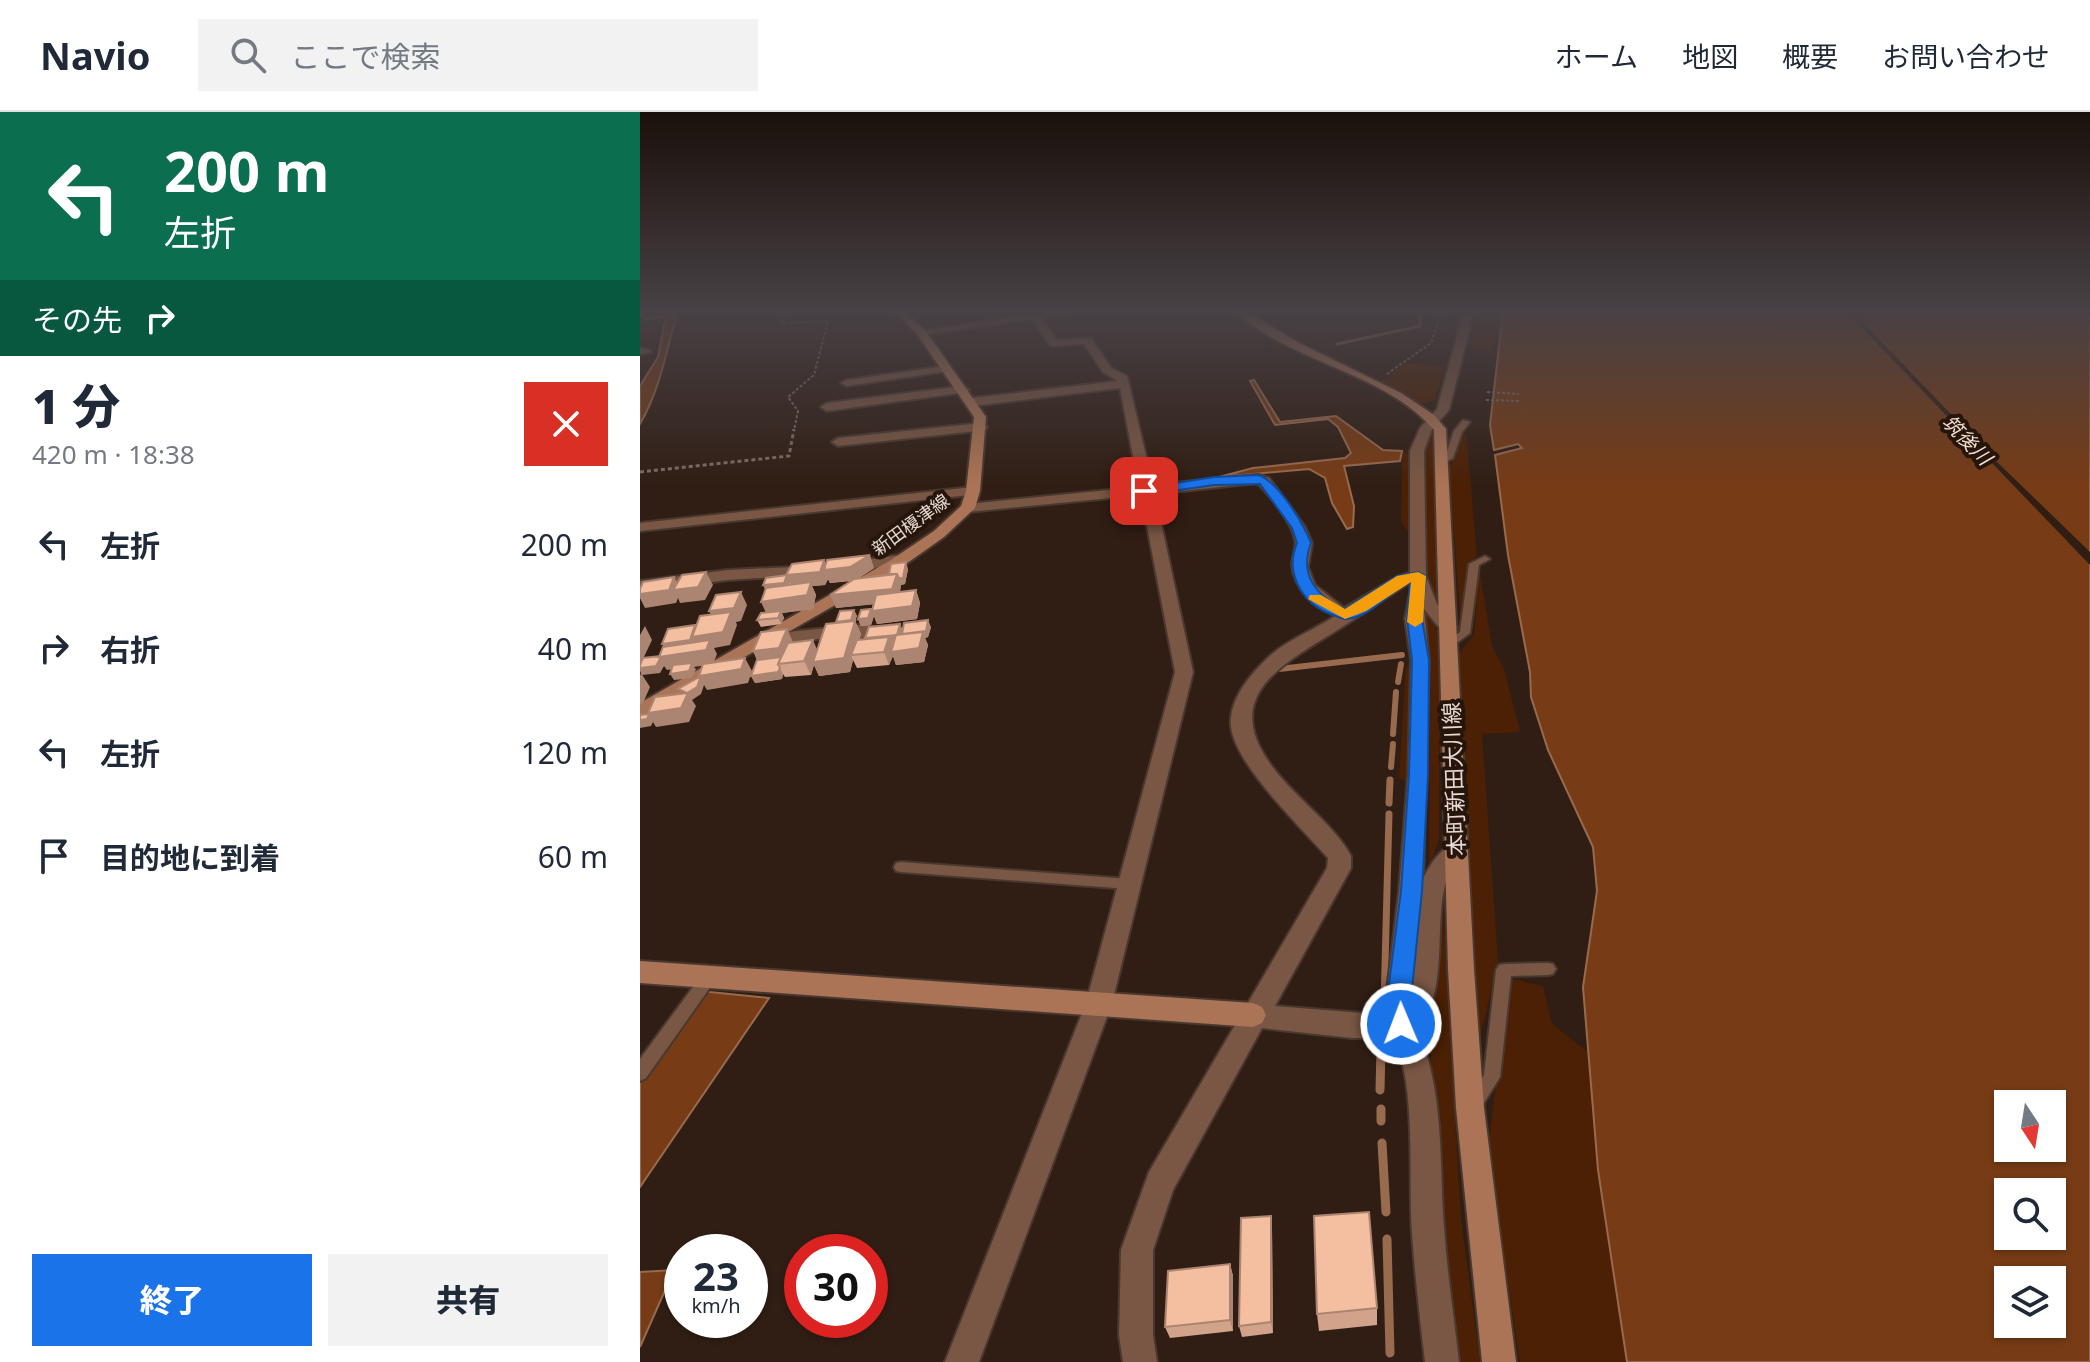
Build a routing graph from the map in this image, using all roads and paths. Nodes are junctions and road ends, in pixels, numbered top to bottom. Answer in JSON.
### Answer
{"nodes":[{"id":1,"x":815,"y":369,"type":"edge"},
{"id":2,"x":943,"y":369,"type":"edge"},
{"id":3,"x":945,"y":369,"type":"edge"},
{"id":4,"x":1107,"y":369,"type":"edge"},
{"id":5,"x":1343,"y":369,"type":"edge"},
{"id":6,"x":1392,"y":369,"type":"edge"},
{"id":7,"x":1454,"y":369,"type":"edge"},
{"id":8,"x":847,"y":383,"type":"dead end"},
{"id":9,"x":1370,"y":383,"type":"junction"},
{"id":10,"x":1125,"y":384,"type":"junction"},
{"id":11,"x":1487,"y":392,"type":"dead end"},
{"id":12,"x":1519,"y":394,"type":"dead end"},
{"id":13,"x":967,"y":396,"type":"junction"},
{"id":14,"x":1486,"y":400,"type":"dead end"},
{"id":15,"x":1521,"y":401,"type":"dead end"},
{"id":16,"x":827,"y":407,"type":"dead end"},
{"id":17,"x":1435,"y":421,"type":"junction"},
{"id":18,"x":1466,"y":422,"type":"dead end"},
{"id":19,"x":981,"y":427,"type":"junction"},
{"id":20,"x":838,"y":442,"type":"dead end"},
{"id":21,"x":1439,"y":462,"type":"junction"},
{"id":22,"x":640,"y":472,"type":"edge"},
{"id":23,"x":973,"y":491,"type":"junction"},
{"id":24,"x":1144,"y":491,"type":"junction"},
{"id":25,"x":968,"y":508,"type":"junction"},
{"id":26,"x":640,"y":527,"type":"edge"},
{"id":27,"x":1485,"y":559,"type":"dead end"},
{"id":28,"x":900,"y":560,"type":"junction"},
{"id":29,"x":1419,"y":581,"type":"junction"},
{"id":30,"x":640,"y":586,"type":"edge"},
{"id":31,"x":1345,"y":615,"type":"junction"},
{"id":32,"x":1449,"y":635,"type":"junction"},
{"id":33,"x":768,"y":639,"type":"junction"},
{"id":34,"x":893,"y":645,"type":"edge"},
{"id":35,"x":640,"y":711,"type":"edge"},
{"id":36,"x":1456,"y":852,"type":"junction"},
{"id":37,"x":901,"y":867,"type":"dead end"},
{"id":38,"x":1129,"y":884,"type":"junction"},
{"id":39,"x":1548,"y":969,"type":"dead end"},
{"id":40,"x":640,"y":972,"type":"edge"},
{"id":41,"x":709,"y":977,"type":"junction"},
{"id":42,"x":1099,"y":1003,"type":"junction"},
{"id":43,"x":1253,"y":1015,"type":"junction"},
{"id":44,"x":1401,"y":1024,"type":"junction"},
{"id":45,"x":640,"y":1073,"type":"edge"},
{"id":46,"x":1470,"y":1108,"type":"junction"},
{"id":47,"x":962,"y":1362,"type":"edge"},
{"id":48,"x":1140,"y":1362,"type":"edge"},
{"id":49,"x":1442,"y":1362,"type":"edge"},
{"id":50,"x":1499,"y":1362,"type":"edge"}],
"edges":[{"from":1,"to":22,"type":"path"},
{"from":2,"to":8,"type":"street"},
{"from":3,"to":13,"type":"main road","name":"新田榎津線"},
{"from":4,"to":10,"type":"street"},
{"from":5,"to":9,"type":"main road"},
{"from":6,"to":9,"type":"path"},
{"from":7,"to":17,"type":"street"},
{"from":9,"to":17,"type":"main road"},
{"from":10,"to":13,"type":"street"},
{"from":10,"to":24,"type":"street"},
{"from":11,"to":12,"type":"path"},
{"from":13,"to":16,"type":"street"},
{"from":13,"to":19,"type":"main road","name":"新田榎津線"},
{"from":14,"to":15,"type":"path"},
{"from":17,"to":21,"type":"main road","name":"本町新田大川線"},
{"from":17,"to":29,"type":"street"},
{"from":18,"to":21,"type":"lane"},
{"from":19,"to":20,"type":"street"},
{"from":19,"to":23,"type":"main road","name":"新田榎津線"},
{"from":21,"to":32,"type":"main road","name":"本町新田大川線"},
{"from":23,"to":25,"type":"main road","name":"新田榎津線"},
{"from":23,"to":26,"type":"street"},
{"from":24,"to":25,"type":"street"},
{"from":24,"to":31,"type":"street"},
{"from":24,"to":38,"type":"street"},
{"from":25,"to":28,"type":"main road","name":"新田榎津線"},
{"from":27,"to":32,"type":"lane"},
{"from":28,"to":30,"type":"street"},
{"from":28,"to":33,"type":"main road","name":"新田榎津線"},
{"from":29,"to":31,"type":"street"},
{"from":29,"to":32,"type":"street"},
{"from":29,"to":44,"type":"street"},
{"from":31,"to":43,"type":"street"},
{"from":32,"to":36,"type":"main road","name":"本町新田大川線"},
{"from":33,"to":34,"type":"street"},
{"from":33,"to":35,"type":"main road","name":"新田榎津線"},
{"from":36,"to":44,"type":"street"},
{"from":36,"to":46,"type":"main road","name":"本町新田大川線"},
{"from":37,"to":38,"type":"lane"},
{"from":38,"to":42,"type":"street"},
{"from":39,"to":46,"type":"lane"},
{"from":40,"to":41,"type":"main road"},
{"from":41,"to":42,"type":"main road"},
{"from":41,"to":45,"type":"lane"},
{"from":42,"to":43,"type":"main road"},
{"from":42,"to":47,"type":"street"},
{"from":43,"to":44,"type":"street"},
{"from":43,"to":48,"type":"street"},
{"from":44,"to":49,"type":"street"},
{"from":46,"to":50,"type":"main road","name":"本町新田大川線"}]}
